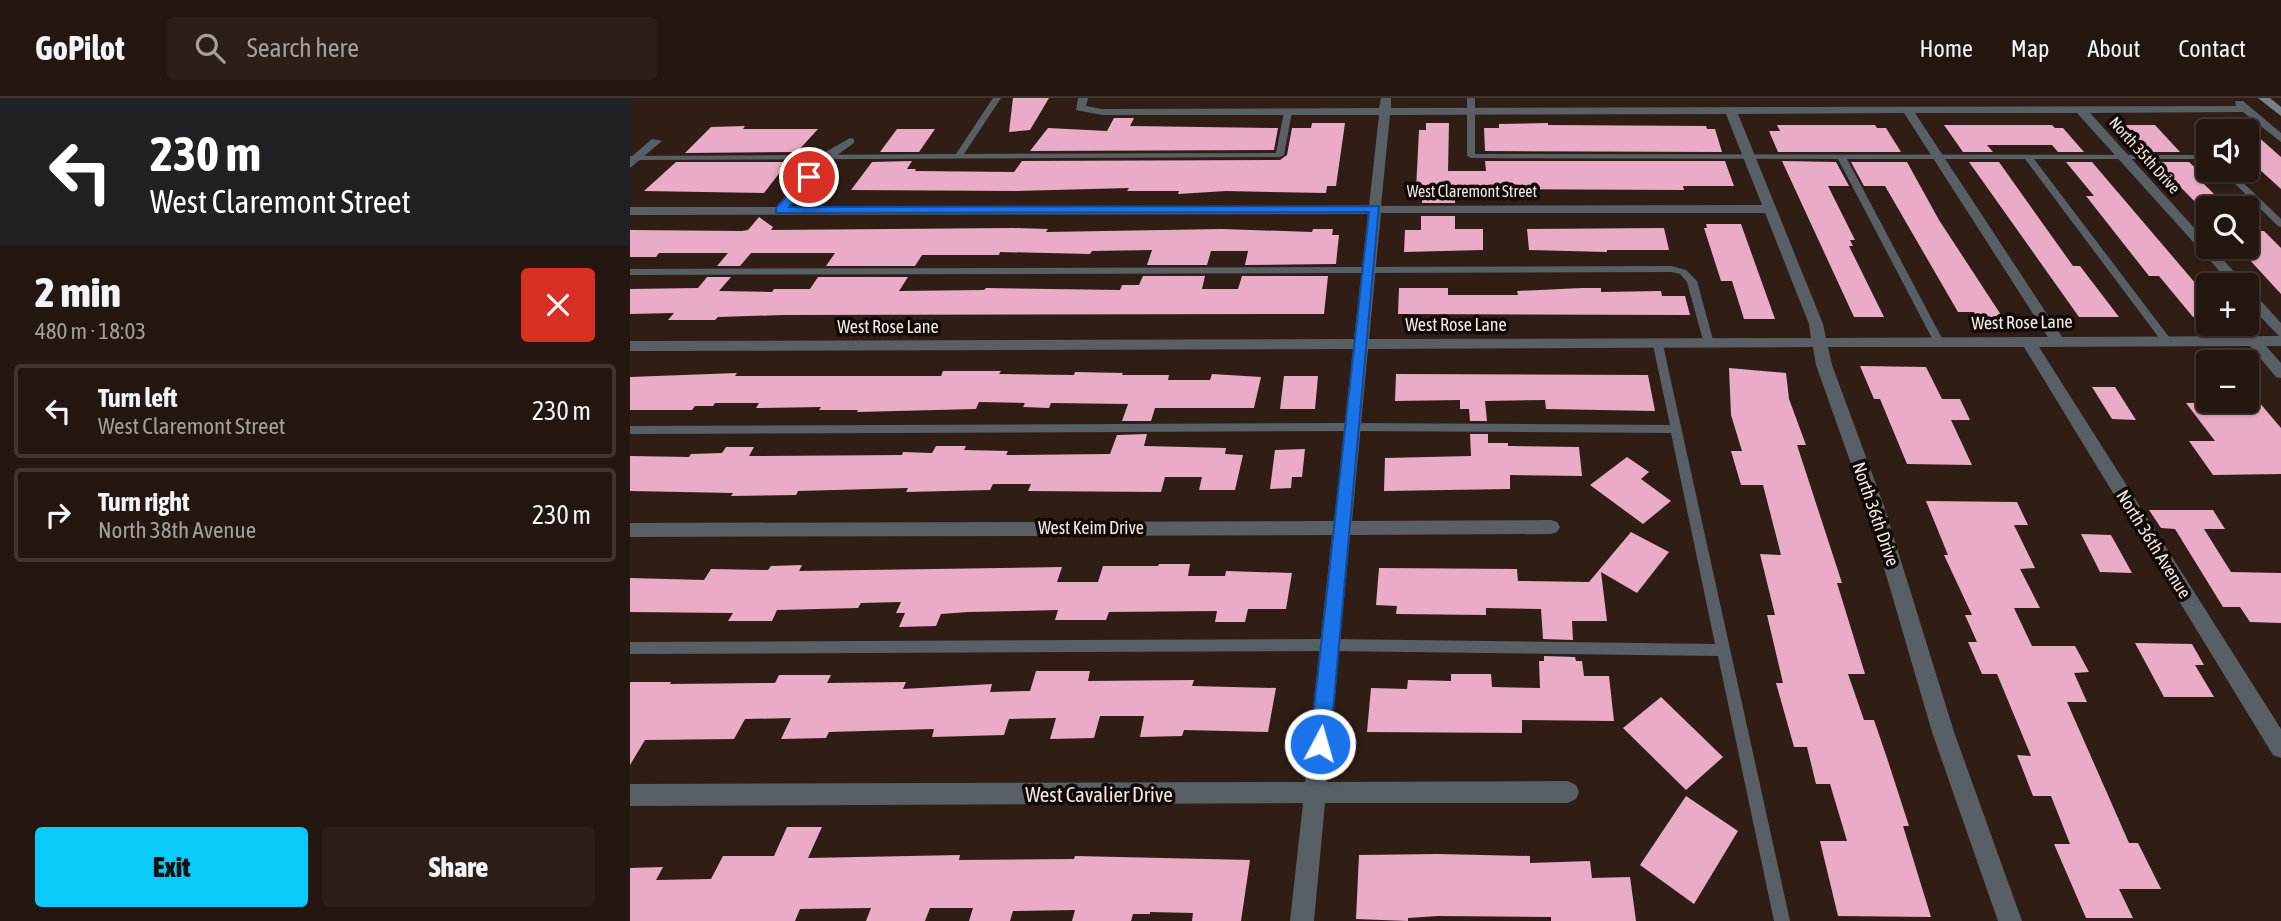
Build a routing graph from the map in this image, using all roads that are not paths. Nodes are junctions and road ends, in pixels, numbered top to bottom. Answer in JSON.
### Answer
{"nodes":[{"id":1,"x":996,"y":98,"type":"edge"},
{"id":2,"x":1471,"y":98,"type":"edge"},
{"id":3,"x":2234,"y":98,"type":"edge"},
{"id":4,"x":2263,"y":98,"type":"edge"},
{"id":5,"x":1081,"y":103,"type":"edge"},
{"id":6,"x":1385,"y":105,"type":"edge"},
{"id":7,"x":2247,"y":109,"type":"junction"},
{"id":8,"x":1907,"y":110,"type":"junction"},
{"id":9,"x":2081,"y":110,"type":"junction"},
{"id":10,"x":1470,"y":111,"type":"junction"},
{"id":11,"x":1731,"y":111,"type":"junction"},
{"id":12,"x":1289,"y":112,"type":"junction"},
{"id":13,"x":2281,"y":113,"type":"edge"},
{"id":14,"x":2281,"y":139,"type":"edge"},
{"id":15,"x":656,"y":141,"type":"dead end"},
{"id":16,"x":850,"y":141,"type":"dead end"},
{"id":17,"x":1841,"y":156,"type":"junction"},
{"id":18,"x":1937,"y":156,"type":"junction"},
{"id":19,"x":2027,"y":156,"type":"junction"},
{"id":20,"x":2122,"y":156,"type":"junction"},
{"id":21,"x":826,"y":157,"type":"junction"},
{"id":22,"x":1749,"y":157,"type":"junction"},
{"id":23,"x":2196,"y":157,"type":"edge"},
{"id":24,"x":957,"y":158,"type":"junction"},
{"id":25,"x":632,"y":160,"type":"edge"},
{"id":26,"x":2237,"y":182,"type":"edge"},
{"id":27,"x":1375,"y":208,"type":"junction"},
{"id":28,"x":1769,"y":209,"type":"junction"},
{"id":29,"x":630,"y":211,"type":"edge"},
{"id":30,"x":780,"y":211,"type":"junction"},
{"id":31,"x":2281,"y":224,"type":"edge"},
{"id":32,"x":1368,"y":270,"type":"junction"},
{"id":33,"x":630,"y":272,"type":"edge"},
{"id":34,"x":2228,"y":273,"type":"edge"},
{"id":35,"x":2259,"y":307,"type":"edge"},
{"id":36,"x":2281,"y":332,"type":"edge"},
{"id":37,"x":2057,"y":340,"type":"junction"},
{"id":38,"x":2028,"y":341,"type":"junction"},
{"id":39,"x":2167,"y":341,"type":"junction"},
{"id":40,"x":2254,"y":341,"type":"junction"},
{"id":41,"x":2281,"y":341,"type":"edge"},
{"id":42,"x":1939,"y":342,"type":"junction"},
{"id":43,"x":1361,"y":343,"type":"junction"},
{"id":44,"x":1820,"y":343,"type":"junction"},
{"id":45,"x":1709,"y":344,"type":"junction"},
{"id":46,"x":1658,"y":345,"type":"junction"},
{"id":47,"x":630,"y":346,"type":"edge"},
{"id":48,"x":2281,"y":373,"type":"edge"},
{"id":49,"x":1351,"y":427,"type":"junction"},
{"id":50,"x":1677,"y":429,"type":"junction"},
{"id":51,"x":630,"y":430,"type":"edge"},
{"id":52,"x":1342,"y":526,"type":"junction"},
{"id":53,"x":1551,"y":527,"type":"dead end"},
{"id":54,"x":630,"y":530,"type":"edge"},
{"id":55,"x":1330,"y":645,"type":"junction"},
{"id":56,"x":630,"y":648,"type":"edge"},
{"id":57,"x":1725,"y":650,"type":"junction"},
{"id":58,"x":2281,"y":748,"type":"edge"},
{"id":59,"x":1567,"y":792,"type":"dead end"},
{"id":60,"x":1315,"y":793,"type":"junction"},
{"id":61,"x":630,"y":795,"type":"edge"},
{"id":62,"x":1302,"y":921,"type":"edge"},
{"id":63,"x":1782,"y":921,"type":"edge"},
{"id":64,"x":2010,"y":921,"type":"edge"}],
"edges":[{"from":1,"to":24,"type":"lane"},
{"from":2,"to":10,"type":"lane"},
{"from":3,"to":7,"type":"street"},
{"from":4,"to":13,"type":"main road"},
{"from":5,"to":12,"type":"street"},
{"from":6,"to":10,"type":"street"},
{"from":6,"to":12,"type":"street"},
{"from":6,"to":27,"type":"street"},
{"from":7,"to":9,"type":"street"},
{"from":7,"to":14,"type":"street"},
{"from":8,"to":9,"type":"street"},
{"from":8,"to":11,"type":"street"},
{"from":8,"to":18,"type":"street"},
{"from":9,"to":20,"type":"street","name":"North 35th Drive"},
{"from":10,"to":11,"type":"street"},
{"from":10,"to":22,"type":"lane"},
{"from":11,"to":22,"type":"street","name":"North 36th Drive"},
{"from":12,"to":24,"type":"lane"},
{"from":15,"to":25,"type":"street"},
{"from":16,"to":21,"type":"street"},
{"from":17,"to":18,"type":"lane"},
{"from":17,"to":22,"type":"lane"},
{"from":17,"to":42,"type":"lane"},
{"from":18,"to":19,"type":"lane"},
{"from":18,"to":37,"type":"street"},
{"from":19,"to":20,"type":"lane"},
{"from":19,"to":39,"type":"lane"},
{"from":20,"to":23,"type":"lane"},
{"from":20,"to":34,"type":"street","name":"North 35th Drive"},
{"from":21,"to":24,"type":"lane"},
{"from":21,"to":25,"type":"lane"},
{"from":21,"to":30,"type":"street"},
{"from":22,"to":28,"type":"street","name":"North 36th Drive"},
{"from":26,"to":31,"type":"lane"},
{"from":27,"to":28,"type":"street","name":"West Claremont Street"},
{"from":27,"to":30,"type":"street","name":"West Claremont Street"},
{"from":27,"to":32,"type":"street"},
{"from":28,"to":44,"type":"street","name":"North 36th Drive"},
{"from":29,"to":30,"type":"street","name":"West Claremont Street"},
{"from":32,"to":33,"type":"lane"},
{"from":32,"to":43,"type":"street"},
{"from":32,"to":45,"type":"lane"},
{"from":35,"to":36,"type":"street"},
{"from":37,"to":38,"type":"street","name":"West Rose Lane"},
{"from":37,"to":39,"type":"street","name":"West Rose Lane"},
{"from":38,"to":42,"type":"street","name":"West Rose Lane"},
{"from":38,"to":58,"type":"street","name":"North 36th Avenue"},
{"from":39,"to":40,"type":"street","name":"West Rose Lane"},
{"from":40,"to":41,"type":"street","name":"West Rose Lane"},
{"from":40,"to":48,"type":"street"},
{"from":42,"to":44,"type":"street","name":"West Rose Lane"},
{"from":43,"to":46,"type":"street","name":"West Rose Lane"},
{"from":43,"to":47,"type":"street","name":"West Rose Lane"},
{"from":43,"to":49,"type":"street"},
{"from":44,"to":45,"type":"street","name":"West Rose Lane"},
{"from":44,"to":64,"type":"street","name":"North 36th Drive"},
{"from":45,"to":46,"type":"street","name":"West Rose Lane"},
{"from":46,"to":50,"type":"lane"},
{"from":49,"to":50,"type":"lane"},
{"from":49,"to":51,"type":"lane"},
{"from":49,"to":52,"type":"street"},
{"from":50,"to":57,"type":"lane"},
{"from":52,"to":53,"type":"street","name":"West Keim Drive"},
{"from":52,"to":54,"type":"street","name":"West Keim Drive"},
{"from":52,"to":55,"type":"street"},
{"from":55,"to":56,"type":"lane"},
{"from":55,"to":57,"type":"lane"},
{"from":55,"to":60,"type":"street"},
{"from":57,"to":63,"type":"lane"},
{"from":59,"to":60,"type":"street","name":"West Cavalier Drive"},
{"from":60,"to":61,"type":"street","name":"West Cavalier Drive"},
{"from":60,"to":62,"type":"street"}]}
